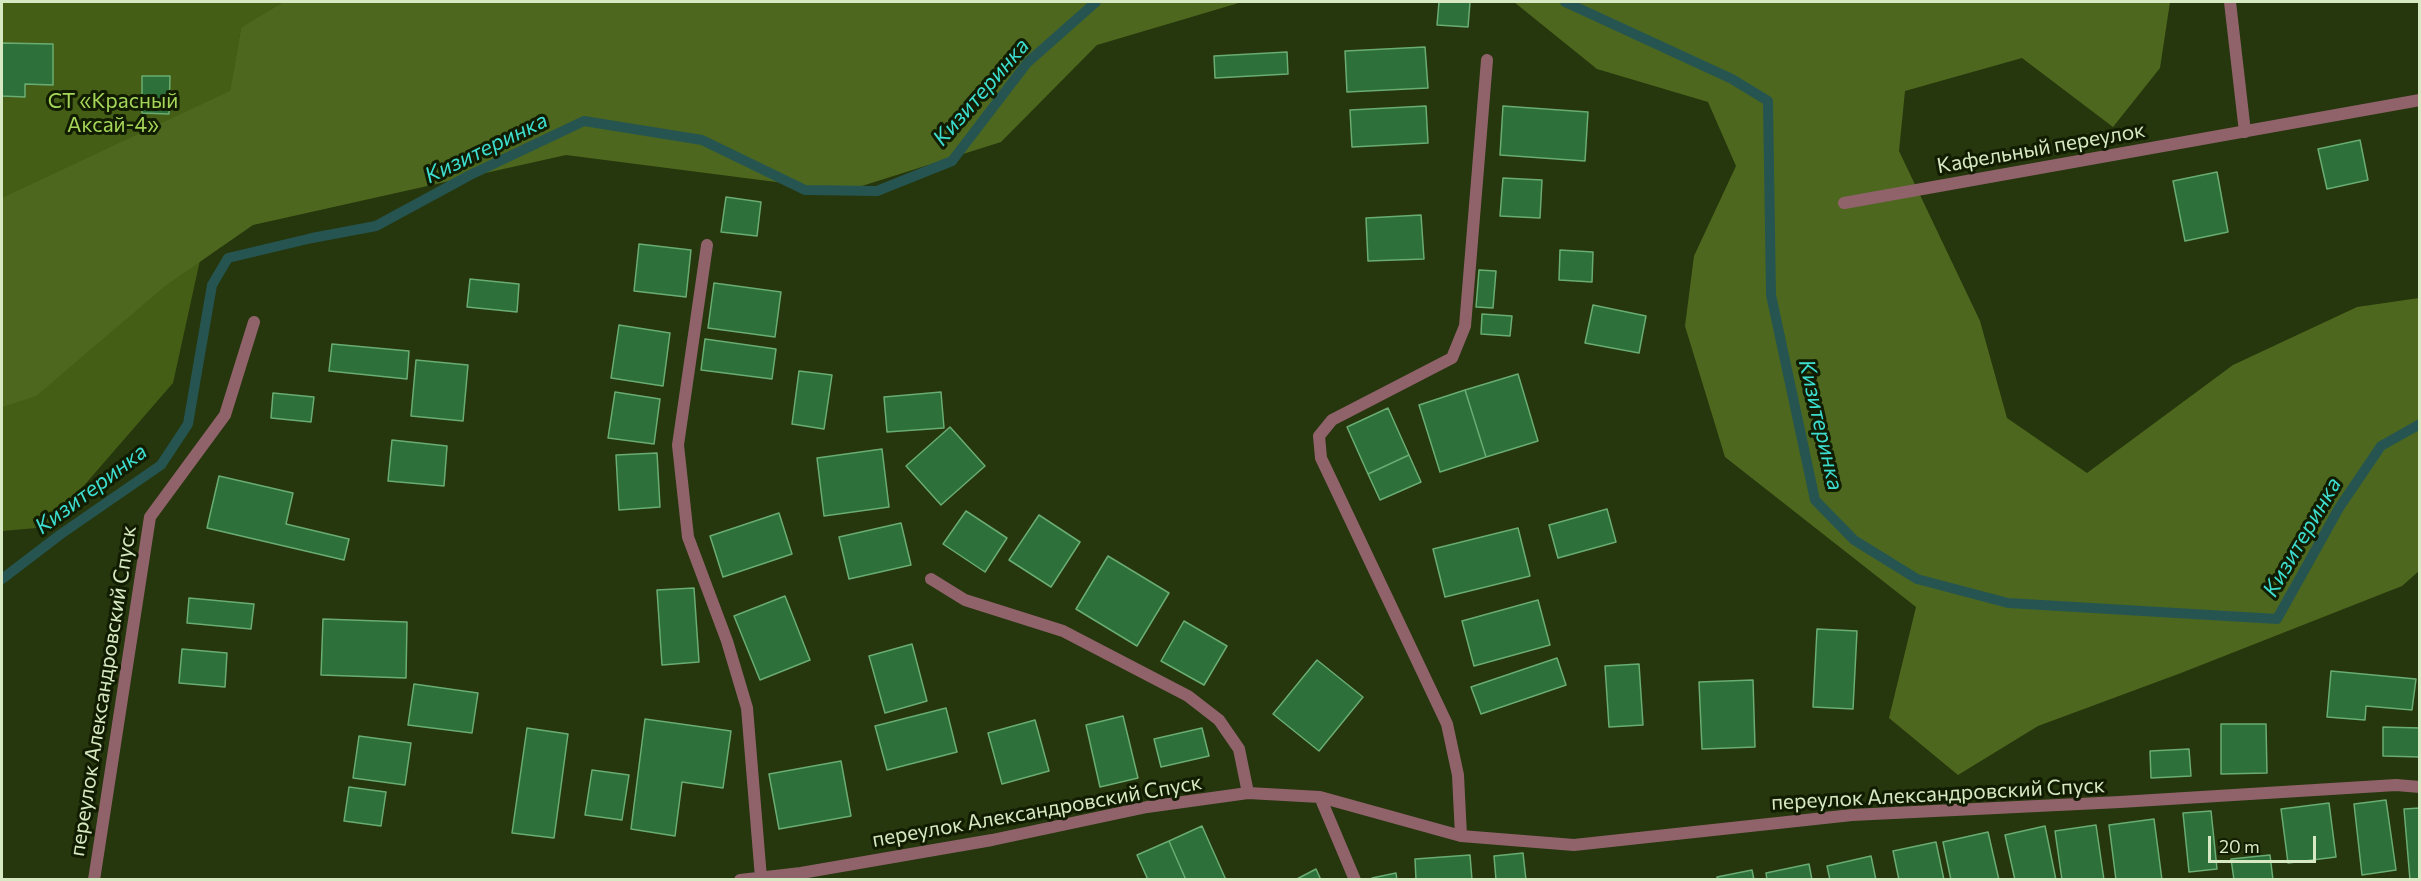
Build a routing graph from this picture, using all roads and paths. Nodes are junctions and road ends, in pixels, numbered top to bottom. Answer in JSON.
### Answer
{"nodes":[{"id":1,"x":2230,"y":2,"type":"edge"},
{"id":2,"x":1487,"y":60,"type":"dead end"},
{"id":3,"x":2420,"y":100,"type":"edge"},
{"id":4,"x":2245,"y":132,"type":"junction"},
{"id":5,"x":1844,"y":203,"type":"dead end"},
{"id":6,"x":707,"y":245,"type":"dead end"},
{"id":7,"x":254,"y":322,"type":"dead end"},
{"id":8,"x":932,"y":579,"type":"dead end"},
{"id":9,"x":2420,"y":787,"type":"edge"},
{"id":10,"x":1248,"y":793,"type":"junction"},
{"id":11,"x":1320,"y":797,"type":"junction"},
{"id":12,"x":1461,"y":837,"type":"junction"},
{"id":13,"x":801,"y":876,"type":"edge"},
{"id":14,"x":761,"y":878,"type":"edge"},
{"id":15,"x":94,"y":879,"type":"edge"},
{"id":16,"x":740,"y":879,"type":"edge"},
{"id":17,"x":1355,"y":879,"type":"edge"}],
"edges":[{"from":1,"to":4,"type":"street"},
{"from":2,"to":12,"type":"street"},
{"from":3,"to":4,"type":"street","name":"Кафельный переулок"},
{"from":4,"to":5,"type":"street","name":"Кафельный переулок"},
{"from":6,"to":14,"type":"street"},
{"from":7,"to":15,"type":"street","name":"переулок Александровский Спуск"},
{"from":8,"to":10,"type":"street"},
{"from":9,"to":12,"type":"street","name":"переулок Александровский Спуск"},
{"from":10,"to":11,"type":"street","name":"переулок Александровский Спуск"},
{"from":10,"to":13,"type":"street","name":"переулок Александровский Спуск"},
{"from":11,"to":12,"type":"street","name":"переулок Александровский Спуск"},
{"from":11,"to":17,"type":"street"},
{"from":13,"to":14,"type":"street","name":"переулок Александровский Спуск"},
{"from":14,"to":16,"type":"street","name":"переулок Александровский Спуск"}]}
